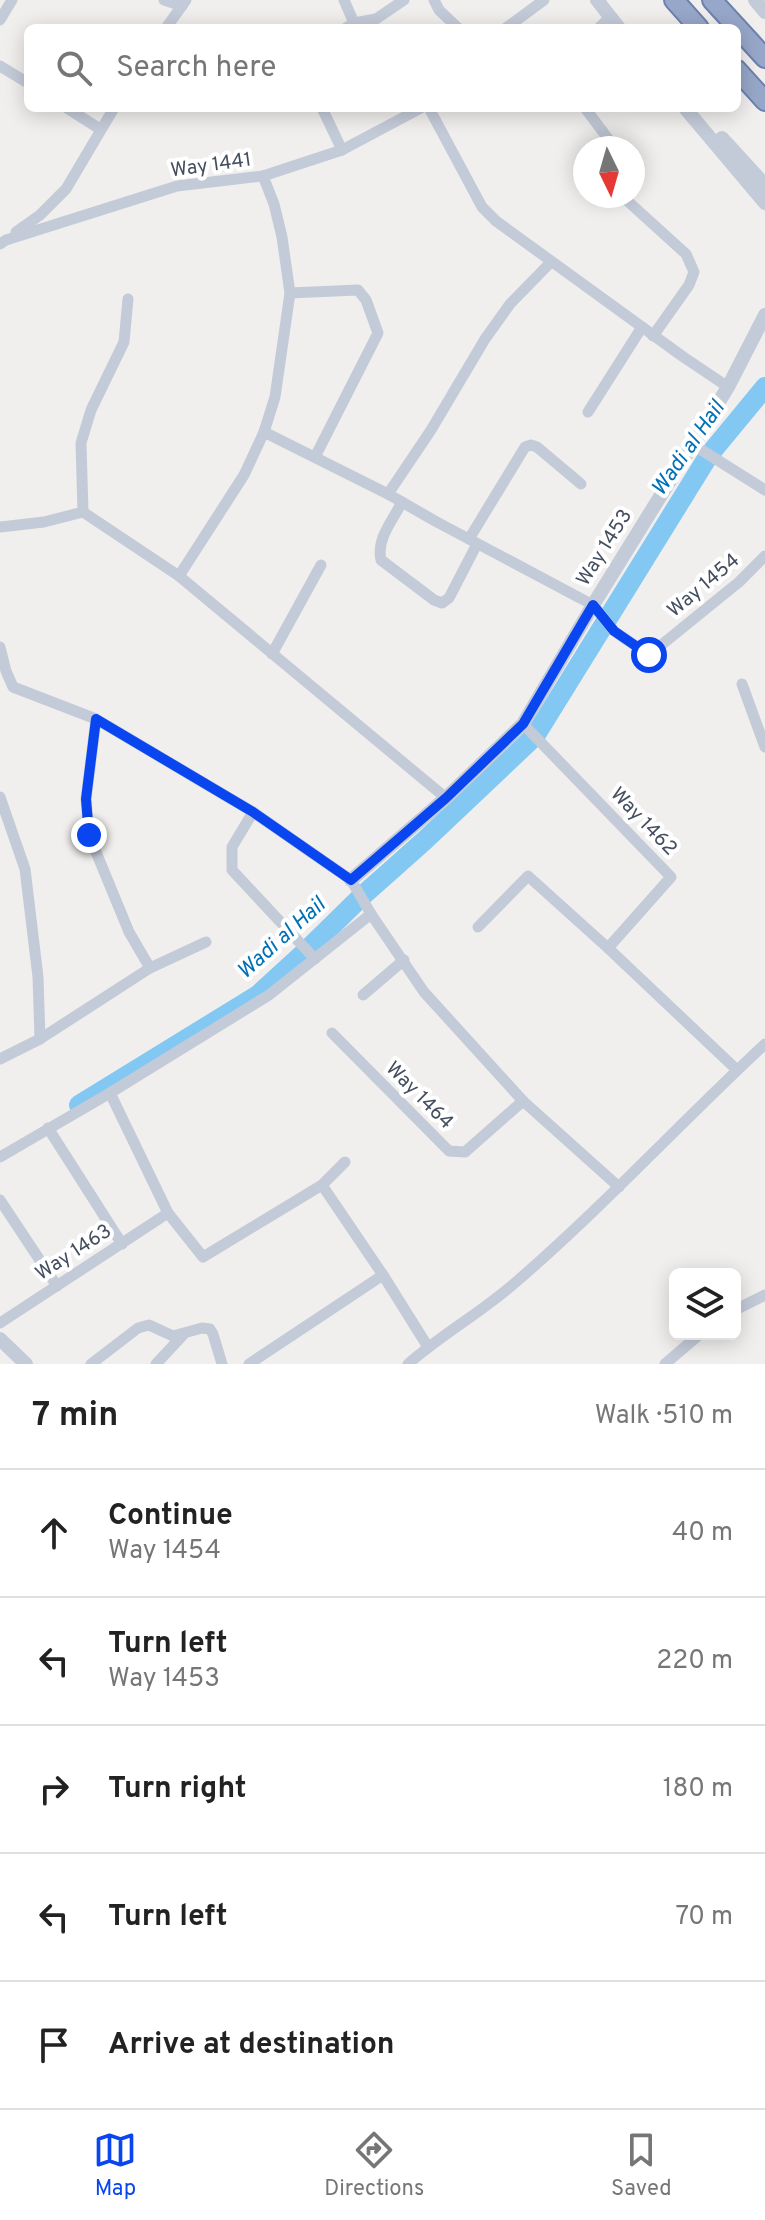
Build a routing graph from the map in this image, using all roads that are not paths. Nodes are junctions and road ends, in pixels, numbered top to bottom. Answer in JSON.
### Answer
{"nodes":[{"id":1,"x":12,"y":0,"type":"edge"},
{"id":2,"x":164,"y":0,"type":"edge"},
{"id":3,"x":344,"y":0,"type":"edge"},
{"id":4,"x":404,"y":0,"type":"edge"},
{"id":5,"x":434,"y":0,"type":"edge"},
{"id":6,"x":544,"y":0,"type":"edge"},
{"id":7,"x":597,"y":0,"type":"edge"},
{"id":8,"x":674,"y":0,"type":"edge"},
{"id":9,"x":712,"y":0,"type":"edge"},
{"id":10,"x":729,"y":0,"type":"edge"},
{"id":11,"x":755,"y":0,"type":"edge"},
{"id":12,"x":184,"y":3,"type":"edge"},
{"id":13,"x":765,"y":12,"type":"edge"},
{"id":14,"x":0,"y":20,"type":"edge"},
{"id":15,"x":169,"y":24,"type":"edge"},
{"id":16,"x":350,"y":24,"type":"edge"},
{"id":17,"x":354,"y":24,"type":"edge"},
{"id":18,"x":454,"y":24,"type":"edge"},
{"id":19,"x":511,"y":24,"type":"edge"},
{"id":20,"x":610,"y":24,"type":"edge"},
{"id":21,"x":695,"y":24,"type":"edge"},
{"id":22,"x":734,"y":24,"type":"edge"},
{"id":23,"x":741,"y":32,"type":"edge"},
{"id":24,"x":765,"y":41,"type":"edge"},
{"id":25,"x":765,"y":58,"type":"edge"},
{"id":26,"x":0,"y":66,"type":"edge"},
{"id":27,"x":741,"y":74,"type":"edge"},
{"id":28,"x":24,"y":81,"type":"edge"},
{"id":29,"x":765,"y":101,"type":"edge"},
{"id":30,"x":73,"y":112,"type":"edge"},
{"id":31,"x":111,"y":112,"type":"edge"},
{"id":32,"x":324,"y":112,"type":"edge"},
{"id":33,"x":413,"y":112,"type":"edge"},
{"id":34,"x":431,"y":112,"type":"edge"},
{"id":35,"x":588,"y":112,"type":"edge"},
{"id":36,"x":689,"y":112,"type":"edge"},
{"id":37,"x":691,"y":112,"type":"edge"},
{"id":38,"x":100,"y":129,"type":"junction"},
{"id":39,"x":606,"y":136,"type":"edge"},
{"id":40,"x":342,"y":150,"type":"junction"},
{"id":41,"x":263,"y":176,"type":"junction"},
{"id":42,"x":765,"y":185,"type":"edge"},
{"id":43,"x":765,"y":203,"type":"edge"},
{"id":44,"x":635,"y":208,"type":"edge"},
{"id":45,"x":3,"y":242,"type":"edge"},
{"id":46,"x":551,"y":262,"type":"junction"},
{"id":47,"x":290,"y":293,"type":"junction"},
{"id":48,"x":128,"y":299,"type":"dead end"},
{"id":49,"x":765,"y":315,"type":"edge"},
{"id":50,"x":642,"y":327,"type":"junction"},
{"id":51,"x":653,"y":336,"type":"junction"},
{"id":52,"x":728,"y":387,"type":"junction"},
{"id":53,"x":588,"y":412,"type":"dead end"},
{"id":54,"x":264,"y":432,"type":"junction"},
{"id":55,"x":692,"y":444,"type":"junction"},
{"id":56,"x":315,"y":457,"type":"junction"},
{"id":57,"x":581,"y":484,"type":"dead end"},
{"id":58,"x":765,"y":490,"type":"edge"},
{"id":59,"x":388,"y":494,"type":"junction"},
{"id":60,"x":402,"y":502,"type":"junction"},
{"id":61,"x":83,"y":512,"type":"junction"},
{"id":62,"x":0,"y":527,"type":"edge"},
{"id":63,"x":473,"y":542,"type":"junction"},
{"id":64,"x":765,"y":556,"type":"edge"},
{"id":65,"x":321,"y":565,"type":"dead end"},
{"id":66,"x":179,"y":576,"type":"junction"},
{"id":67,"x":593,"y":605,"type":"junction"},
{"id":68,"x":0,"y":647,"type":"edge"},
{"id":69,"x":272,"y":654,"type":"junction"},
{"id":70,"x":742,"y":684,"type":"dead end"},
{"id":71,"x":13,"y":687,"type":"junction"},
{"id":72,"x":0,"y":694,"type":"edge"},
{"id":73,"x":96,"y":719,"type":"junction"},
{"id":74,"x":523,"y":724,"type":"junction"},
{"id":75,"x":765,"y":747,"type":"edge"},
{"id":76,"x":0,"y":797,"type":"edge"},
{"id":77,"x":446,"y":798,"type":"junction"},
{"id":78,"x":253,"y":812,"type":"junction"},
{"id":79,"x":351,"y":880,"type":"junction"},
{"id":80,"x":371,"y":914,"type":"junction"},
{"id":81,"x":478,"y":927,"type":"dead end"},
{"id":82,"x":206,"y":942,"type":"dead end"},
{"id":83,"x":608,"y":948,"type":"junction"},
{"id":84,"x":315,"y":959,"type":"junction"},
{"id":85,"x":404,"y":960,"type":"junction"},
{"id":86,"x":150,"y":968,"type":"junction"},
{"id":87,"x":363,"y":995,"type":"dead end"},
{"id":88,"x":332,"y":1033,"type":"dead end"},
{"id":89,"x":40,"y":1039,"type":"junction"},
{"id":90,"x":765,"y":1044,"type":"edge"},
{"id":91,"x":0,"y":1059,"type":"edge"},
{"id":92,"x":737,"y":1070,"type":"junction"},
{"id":93,"x":110,"y":1093,"type":"junction"},
{"id":94,"x":523,"y":1101,"type":"junction"},
{"id":95,"x":48,"y":1128,"type":"junction"},
{"id":96,"x":0,"y":1157,"type":"edge"},
{"id":97,"x":345,"y":1162,"type":"dead end"},
{"id":98,"x":322,"y":1185,"type":"junction"},
{"id":99,"x":619,"y":1187,"type":"junction"},
{"id":100,"x":0,"y":1200,"type":"edge"},
{"id":101,"x":168,"y":1213,"type":"junction"},
{"id":102,"x":122,"y":1244,"type":"junction"},
{"id":103,"x":383,"y":1275,"type":"junction"},
{"id":104,"x":57,"y":1286,"type":"junction"},
{"id":105,"x":764,"y":1296,"type":"edge"},
{"id":106,"x":741,"y":1307,"type":"edge"},
{"id":107,"x":0,"y":1323,"type":"edge"},
{"id":108,"x":183,"y":1334,"type":"junction"},
{"id":109,"x":0,"y":1339,"type":"edge"},
{"id":110,"x":693,"y":1340,"type":"edge"},
{"id":111,"x":428,"y":1347,"type":"junction"},
{"id":112,"x":26,"y":1364,"type":"edge"},
{"id":113,"x":91,"y":1364,"type":"edge"},
{"id":114,"x":157,"y":1364,"type":"edge"},
{"id":115,"x":222,"y":1364,"type":"edge"},
{"id":116,"x":249,"y":1364,"type":"edge"},
{"id":117,"x":408,"y":1364,"type":"edge"},
{"id":118,"x":665,"y":1364,"type":"edge"}],
"edges":[{"from":1,"to":14,"type":"street"},
{"from":2,"to":12,"type":"street"},
{"from":3,"to":16,"type":"street"},
{"from":4,"to":17,"type":"street"},
{"from":5,"to":18,"type":"street"},
{"from":6,"to":19,"type":"street"},
{"from":7,"to":20,"type":"street"},
{"from":8,"to":21,"type":"highway"},
{"from":9,"to":22,"type":"highway"},
{"from":10,"to":24,"type":"highway"},
{"from":11,"to":13,"type":"street"},
{"from":12,"to":15,"type":"street"},
{"from":23,"to":25,"type":"highway"},
{"from":26,"to":28,"type":"street"},
{"from":27,"to":29,"type":"highway"},
{"from":30,"to":38,"type":"street"},
{"from":31,"to":38,"type":"street"},
{"from":32,"to":40,"type":"street"},
{"from":33,"to":40,"type":"street","name":"Way 1441"},
{"from":34,"to":46,"type":"street"},
{"from":35,"to":39,"type":"street"},
{"from":36,"to":43,"type":"street"},
{"from":37,"to":42,"type":"street"},
{"from":38,"to":45,"type":"street"},
{"from":40,"to":41,"type":"street","name":"Way 1441"},
{"from":41,"to":45,"type":"street","name":"Way 1441"},
{"from":41,"to":47,"type":"street"},
{"from":44,"to":51,"type":"street"},
{"from":46,"to":50,"type":"street"},
{"from":46,"to":59,"type":"street"},
{"from":47,"to":54,"type":"street"},
{"from":47,"to":56,"type":"street"},
{"from":48,"to":61,"type":"street"},
{"from":49,"to":52,"type":"street","name":"Way 1453"},
{"from":50,"to":51,"type":"street"},
{"from":50,"to":53,"type":"street"},
{"from":51,"to":52,"type":"street"},
{"from":52,"to":55,"type":"street","name":"Way 1453"},
{"from":54,"to":56,"type":"street"},
{"from":54,"to":66,"type":"street"},
{"from":55,"to":58,"type":"street"},
{"from":55,"to":67,"type":"street","name":"Way 1453"},
{"from":56,"to":59,"type":"street"},
{"from":57,"to":63,"type":"street"},
{"from":59,"to":60,"type":"street"},
{"from":60,"to":63,"type":"street"},
{"from":60,"to":63,"type":"street"},
{"from":61,"to":62,"type":"street"},
{"from":61,"to":66,"type":"street"},
{"from":63,"to":67,"type":"street"},
{"from":64,"to":67,"type":"street","name":"Way 1454"},
{"from":65,"to":69,"type":"street"},
{"from":66,"to":69,"type":"street"},
{"from":67,"to":74,"type":"street","name":"Way 1453"},
{"from":68,"to":71,"type":"street"},
{"from":69,"to":77,"type":"street"},
{"from":70,"to":75,"type":"street"},
{"from":71,"to":72,"type":"street"},
{"from":71,"to":73,"type":"street"},
{"from":73,"to":78,"type":"street"},
{"from":73,"to":86,"type":"street"},
{"from":74,"to":77,"type":"street","name":"Way 1453"},
{"from":74,"to":83,"type":"street","name":"Way 1462"},
{"from":76,"to":89,"type":"street"},
{"from":77,"to":79,"type":"street","name":"Way 1453"},
{"from":78,"to":79,"type":"street"},
{"from":78,"to":84,"type":"street"},
{"from":79,"to":80,"type":"street"},
{"from":80,"to":84,"type":"street"},
{"from":80,"to":85,"type":"street"},
{"from":81,"to":83,"type":"street"},
{"from":82,"to":86,"type":"street"},
{"from":83,"to":92,"type":"street"},
{"from":84,"to":93,"type":"street"},
{"from":85,"to":87,"type":"street"},
{"from":85,"to":94,"type":"street"},
{"from":86,"to":89,"type":"street"},
{"from":88,"to":94,"type":"street","name":"Way 1464"},
{"from":89,"to":91,"type":"street"},
{"from":90,"to":92,"type":"street"},
{"from":92,"to":99,"type":"street"},
{"from":93,"to":95,"type":"street"},
{"from":93,"to":101,"type":"street"},
{"from":94,"to":99,"type":"street"},
{"from":95,"to":96,"type":"street"},
{"from":95,"to":102,"type":"street"},
{"from":97,"to":98,"type":"street"},
{"from":98,"to":101,"type":"street"},
{"from":98,"to":103,"type":"street"},
{"from":99,"to":111,"type":"street"},
{"from":100,"to":104,"type":"street"},
{"from":101,"to":102,"type":"street","name":"Way 1463"},
{"from":102,"to":104,"type":"street","name":"Way 1463"},
{"from":103,"to":111,"type":"street"},
{"from":103,"to":116,"type":"street"},
{"from":104,"to":107,"type":"street","name":"Way 1463"},
{"from":105,"to":106,"type":"street"},
{"from":108,"to":113,"type":"street"},
{"from":108,"to":114,"type":"street"},
{"from":108,"to":115,"type":"street"},
{"from":109,"to":112,"type":"street"},
{"from":110,"to":118,"type":"street"},
{"from":111,"to":117,"type":"street"}]}
